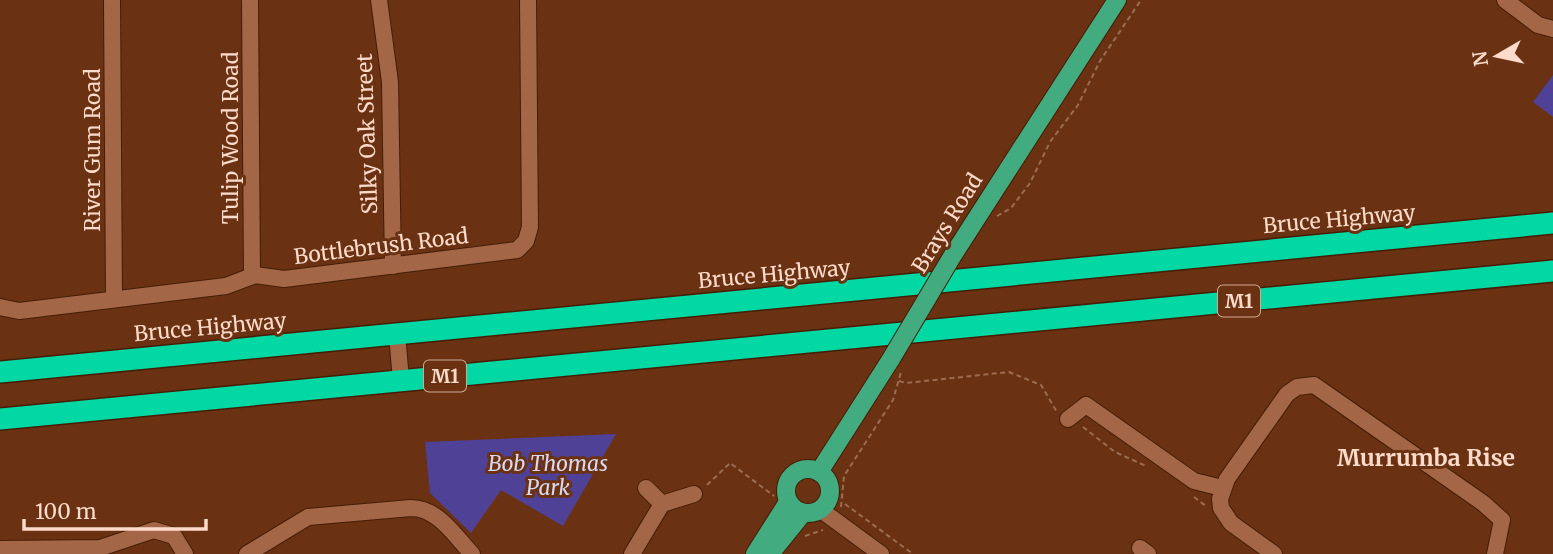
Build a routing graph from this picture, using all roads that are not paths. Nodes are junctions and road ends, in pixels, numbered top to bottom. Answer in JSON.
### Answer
{"nodes":[{"id":1,"x":112,"y":0,"type":"edge"},
{"id":2,"x":250,"y":0,"type":"edge"},
{"id":3,"x":379,"y":0,"type":"edge"},
{"id":4,"x":528,"y":0,"type":"edge"},
{"id":5,"x":1117,"y":0,"type":"edge"},
{"id":6,"x":1505,"y":0,"type":"edge"},
{"id":7,"x":1553,"y":29,"type":"edge"},
{"id":8,"x":1553,"y":223,"type":"edge"},
{"id":9,"x":393,"y":266,"type":"junction"},
{"id":10,"x":1553,"y":271,"type":"edge"},
{"id":11,"x":252,"y":276,"type":"junction"},
{"id":12,"x":114,"y":299,"type":"junction"},
{"id":13,"x":0,"y":307,"type":"edge"},
{"id":14,"x":397,"y":334,"type":"junction"},
{"id":15,"x":0,"y":372,"type":"edge"},
{"id":16,"x":401,"y":380,"type":"junction"},
{"id":17,"x":0,"y":419,"type":"edge"},
{"id":18,"x":1068,"y":419,"type":"road end"},
{"id":19,"x":818,"y":472,"type":"junction"},
{"id":20,"x":646,"y":488,"type":"dead end"},
{"id":21,"x":1222,"y":488,"type":"junction"},
{"id":22,"x":694,"y":494,"type":"road end"},
{"id":23,"x":782,"y":501,"type":"junction"},
{"id":24,"x":662,"y":504,"type":"junction"},
{"id":25,"x":812,"y":511,"type":"junction"},
{"id":26,"x":0,"y":549,"type":"edge"},
{"id":27,"x":185,"y":554,"type":"edge"},
{"id":28,"x":247,"y":554,"type":"edge"},
{"id":29,"x":472,"y":554,"type":"edge"},
{"id":30,"x":632,"y":554,"type":"edge"},
{"id":31,"x":755,"y":554,"type":"edge"},
{"id":32,"x":770,"y":554,"type":"edge"},
{"id":33,"x":881,"y":554,"type":"edge"},
{"id":34,"x":1274,"y":554,"type":"edge"},
{"id":35,"x":1495,"y":554,"type":"edge"}],
"edges":[{"from":1,"to":12,"type":"street","name":"River Gum Road"},
{"from":2,"to":11,"type":"street","name":"Tulip Wood Road"},
{"from":3,"to":9,"type":"street","name":"Silky Oak Street"},
{"from":4,"to":9,"type":"street","name":"Bottlebrush Road"},
{"from":5,"to":19,"type":"main road","name":"Brays Road","bridge":true},
{"from":6,"to":7,"type":"street"},
{"from":8,"to":14,"type":"highway","name":"Bruce Highway","number":"M1"},
{"from":9,"to":11,"type":"street","name":"Bottlebrush Road"},
{"from":10,"to":16,"type":"highway","number":"M1"},
{"from":11,"to":12,"type":"street","name":"Bottlebrush Road"},
{"from":12,"to":13,"type":"street","name":"Bottlebrush Road"},
{"from":14,"to":15,"type":"highway","name":"Bruce Highway","number":"M1"},
{"from":14,"to":16,"type":"street"},
{"from":16,"to":17,"type":"highway","number":"M1"},
{"from":18,"to":21,"type":"street"},
{"from":19,"to":23,"type":"main road"},
{"from":19,"to":25,"type":"main road"},
{"from":20,"to":24,"type":"street"},
{"from":21,"to":34,"type":"street"},
{"from":21,"to":35,"type":"street"},
{"from":22,"to":24,"type":"street"},
{"from":23,"to":25,"type":"main road"},
{"from":23,"to":31,"type":"main road"},
{"from":24,"to":30,"type":"street"},
{"from":25,"to":32,"type":"main road"},
{"from":25,"to":33,"type":"street"},
{"from":26,"to":27,"type":"street"},
{"from":28,"to":29,"type":"street"}]}
